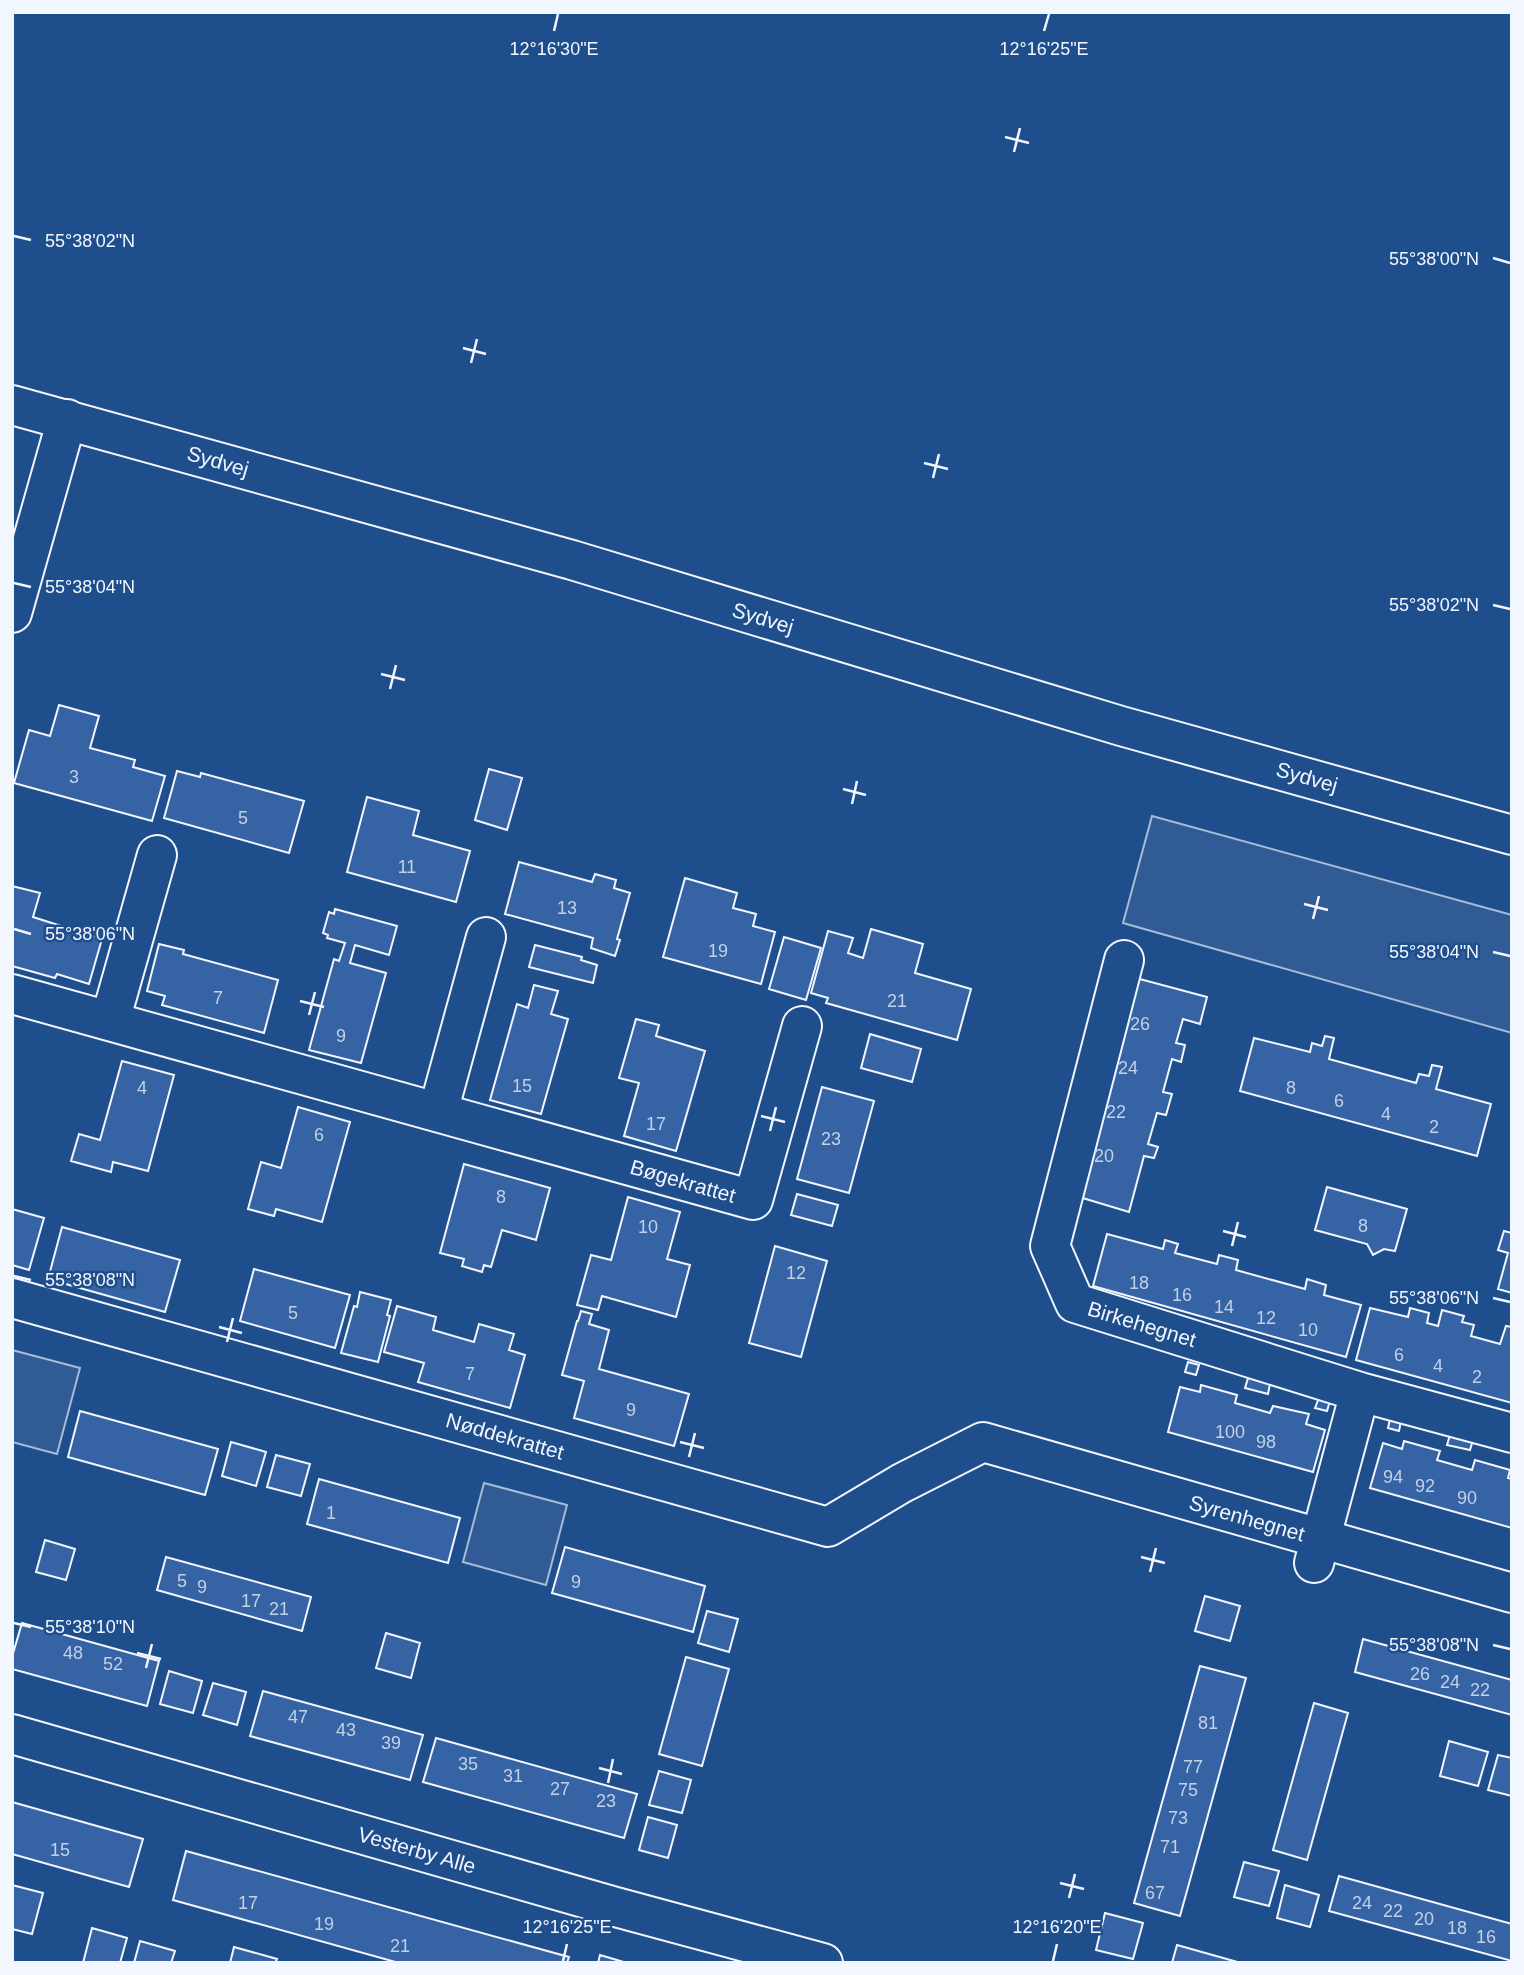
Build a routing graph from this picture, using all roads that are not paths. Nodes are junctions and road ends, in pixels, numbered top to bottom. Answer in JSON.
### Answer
{"nodes":[{"id":1,"x":12,"y":405,"type":"edge"},
{"id":2,"x":67,"y":419,"type":"junction"},
{"id":3,"x":12,"y":613,"type":"edge"},
{"id":4,"x":1512,"y":835,"type":"edge"},
{"id":5,"x":157,"y":855,"type":"dead end"},
{"id":6,"x":486,"y":937,"type":"dead end"},
{"id":7,"x":1124,"y":960,"type":"dead end"},
{"id":8,"x":12,"y":994,"type":"edge"},
{"id":9,"x":110,"y":1021,"type":"junction"},
{"id":10,"x":802,"y":1026,"type":"dead end"},
{"id":11,"x":438,"y":1112,"type":"junction"},
{"id":12,"x":12,"y":1298,"type":"edge"},
{"id":13,"x":1360,"y":1392,"type":"junction"},
{"id":14,"x":1512,"y":1433,"type":"edge"},
{"id":15,"x":983,"y":1442,"type":"joint"},
{"id":16,"x":1317,"y":1552,"type":"junction"},
{"id":17,"x":1512,"y":1593,"type":"edge"},
{"id":18,"x":12,"y":1734,"type":"edge"},
{"id":19,"x":823,"y":1963,"type":"edge"}],
"edges":[{"from":1,"to":2,"type":"street","name":"Sydvej"},
{"from":2,"to":3,"type":"street"},
{"from":2,"to":4,"type":"street","name":"Sydvej"},
{"from":5,"to":9,"type":"street"},
{"from":6,"to":11,"type":"street"},
{"from":7,"to":13,"type":"street","name":"Birkehegnet"},
{"from":8,"to":9,"type":"street","name":"Bøgekrattet"},
{"from":9,"to":11,"type":"street","name":"Bøgekrattet"},
{"from":10,"to":11,"type":"street","name":"Bøgekrattet"},
{"from":12,"to":15,"type":"street","name":"Nøddekrattet"},
{"from":13,"to":14,"type":"street","name":"Birkehegnet"},
{"from":13,"to":16,"type":"street"},
{"from":15,"to":16,"type":"street","name":"Syrenhegnet"},
{"from":16,"to":17,"type":"street","name":"Syrenhegnet"},
{"from":18,"to":19,"type":"street","name":"Vesterby Alle"}]}
